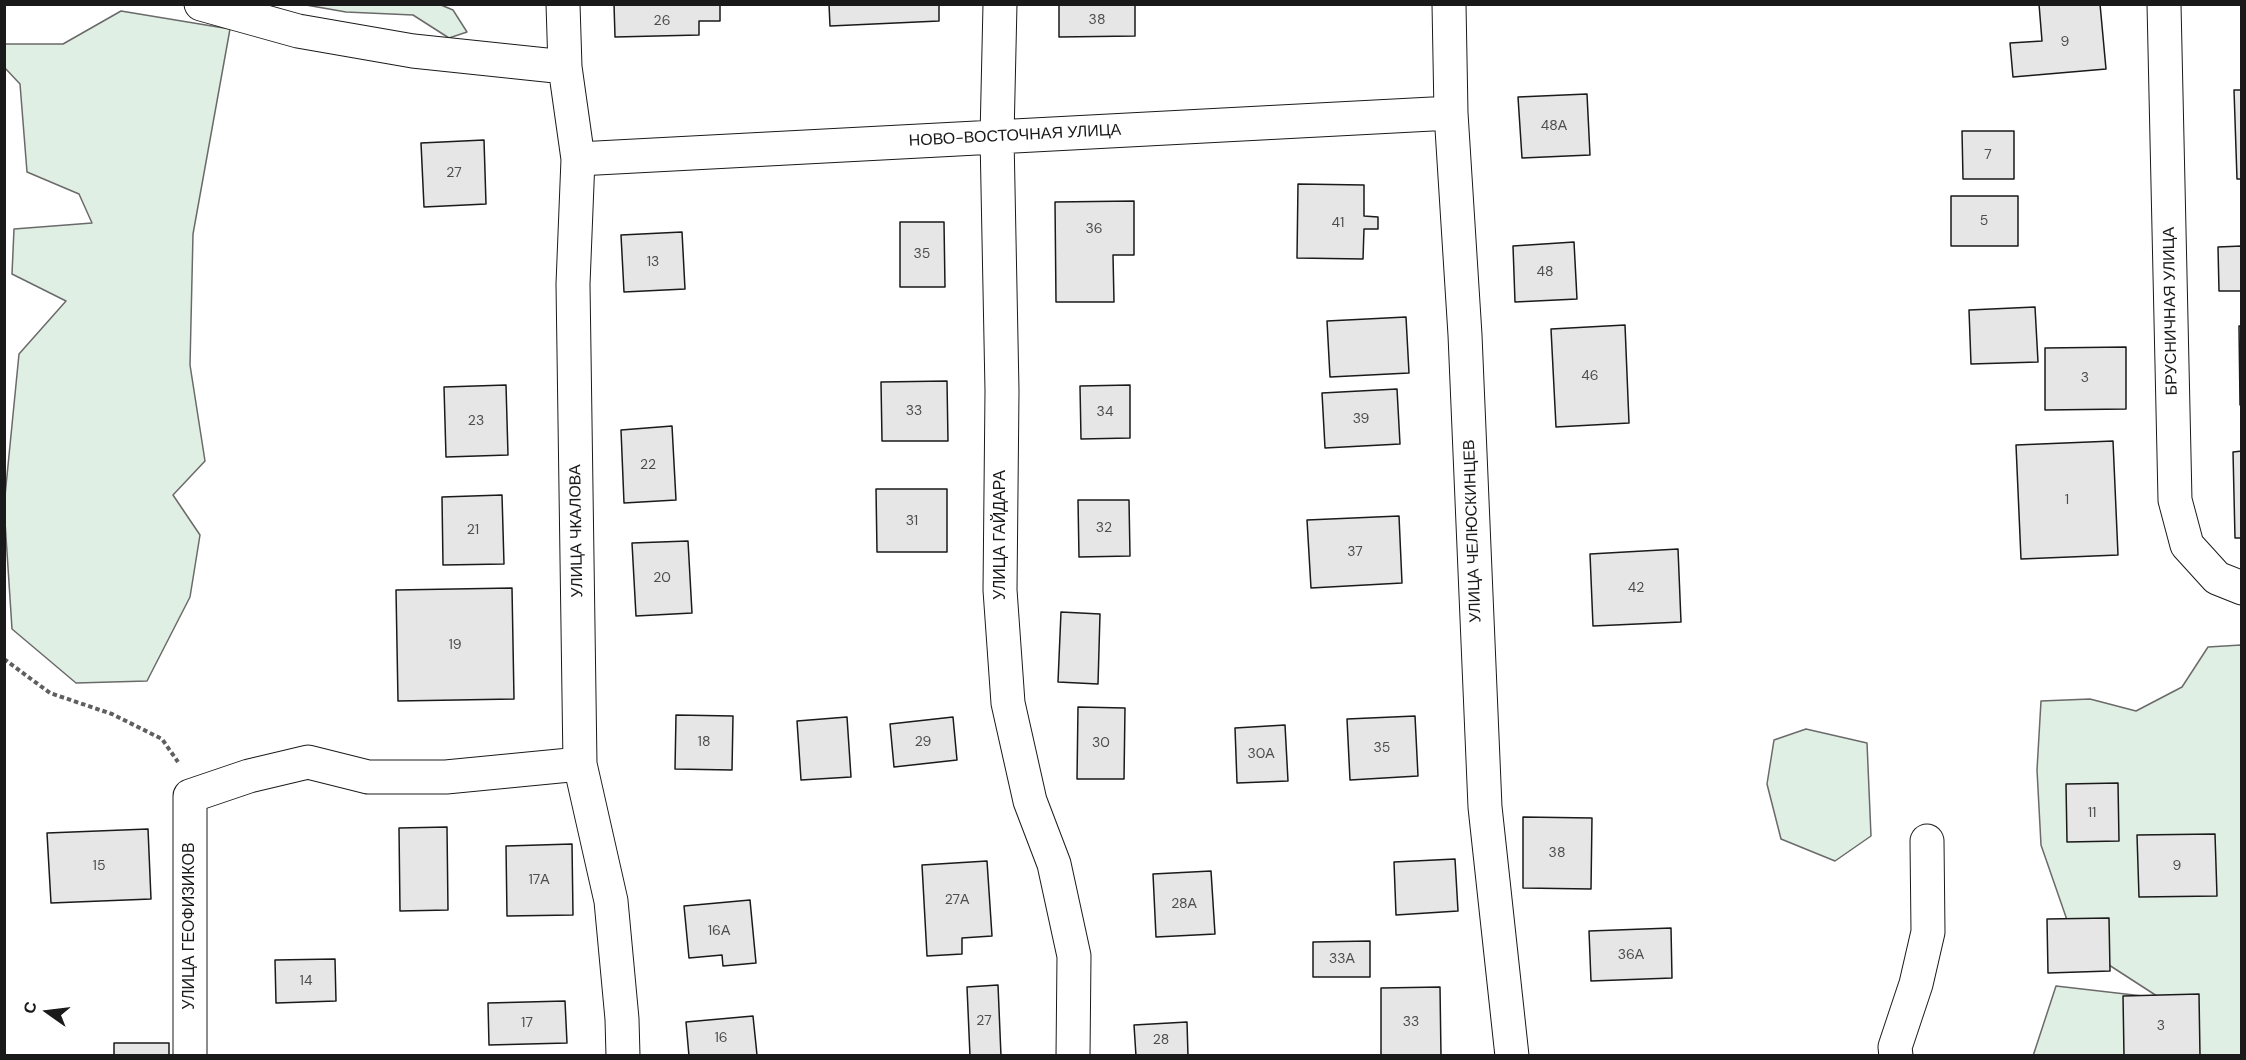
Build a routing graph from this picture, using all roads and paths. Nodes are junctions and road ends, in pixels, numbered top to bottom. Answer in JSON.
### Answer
{"nodes":[{"id":1,"x":201,"y":4,"type":"edge"},
{"id":2,"x":563,"y":4,"type":"edge"},
{"id":3,"x":1000,"y":4,"type":"edge"},
{"id":4,"x":1449,"y":4,"type":"edge"},
{"id":5,"x":2164,"y":4,"type":"edge"},
{"id":6,"x":565,"y":67,"type":"junction"},
{"id":7,"x":1451,"y":112,"type":"junction"},
{"id":8,"x":997,"y":137,"type":"junction"},
{"id":9,"x":578,"y":159,"type":"junction"},
{"id":10,"x":2241,"y":588,"type":"edge"},
{"id":11,"x":4,"y":659,"type":"edge"},
{"id":12,"x":580,"y":764,"type":"junction"},
{"id":13,"x":190,"y":796,"type":"junction"},
{"id":14,"x":1927,"y":841,"type":"dead end"},
{"id":15,"x":190,"y":1056,"type":"edge"},
{"id":16,"x":622,"y":1056,"type":"edge"},
{"id":17,"x":1073,"y":1056,"type":"edge"},
{"id":18,"x":1512,"y":1056,"type":"edge"},
{"id":19,"x":1896,"y":1056,"type":"edge"}],
"edges":[{"from":1,"to":6,"type":"street"},
{"from":2,"to":6,"type":"street","name":"УЛИЦА ЧКАЛОВА"},
{"from":3,"to":8,"type":"street","name":"УЛИЦА ГАЙДАРА"},
{"from":4,"to":7,"type":"street","name":"УЛИЦА ЧЕЛЮСКИНЦЕВ"},
{"from":5,"to":10,"type":"street","name":"БРУСНИЧНАЯ УЛИЦА"},
{"from":6,"to":9,"type":"street","name":"УЛИЦА ЧКАЛОВА"},
{"from":7,"to":8,"type":"street","name":"НОВО-ВОСТОЧНАЯ УЛИЦА"},
{"from":7,"to":18,"type":"street","name":"УЛИЦА ЧЕЛЮСКИНЦЕВ"},
{"from":8,"to":9,"type":"street","name":"НОВО-ВОСТОЧНАЯ УЛИЦА"},
{"from":8,"to":17,"type":"street","name":"УЛИЦА ГАЙДАРА"},
{"from":9,"to":12,"type":"street","name":"УЛИЦА ЧКАЛОВА"},
{"from":11,"to":13,"type":"path"},
{"from":12,"to":13,"type":"street"},
{"from":12,"to":16,"type":"street","name":"УЛИЦА ЧКАЛОВА"},
{"from":13,"to":15,"type":"street","name":"УЛИЦА ГЕОФИЗИКОВ"},
{"from":14,"to":19,"type":"street"}]}
